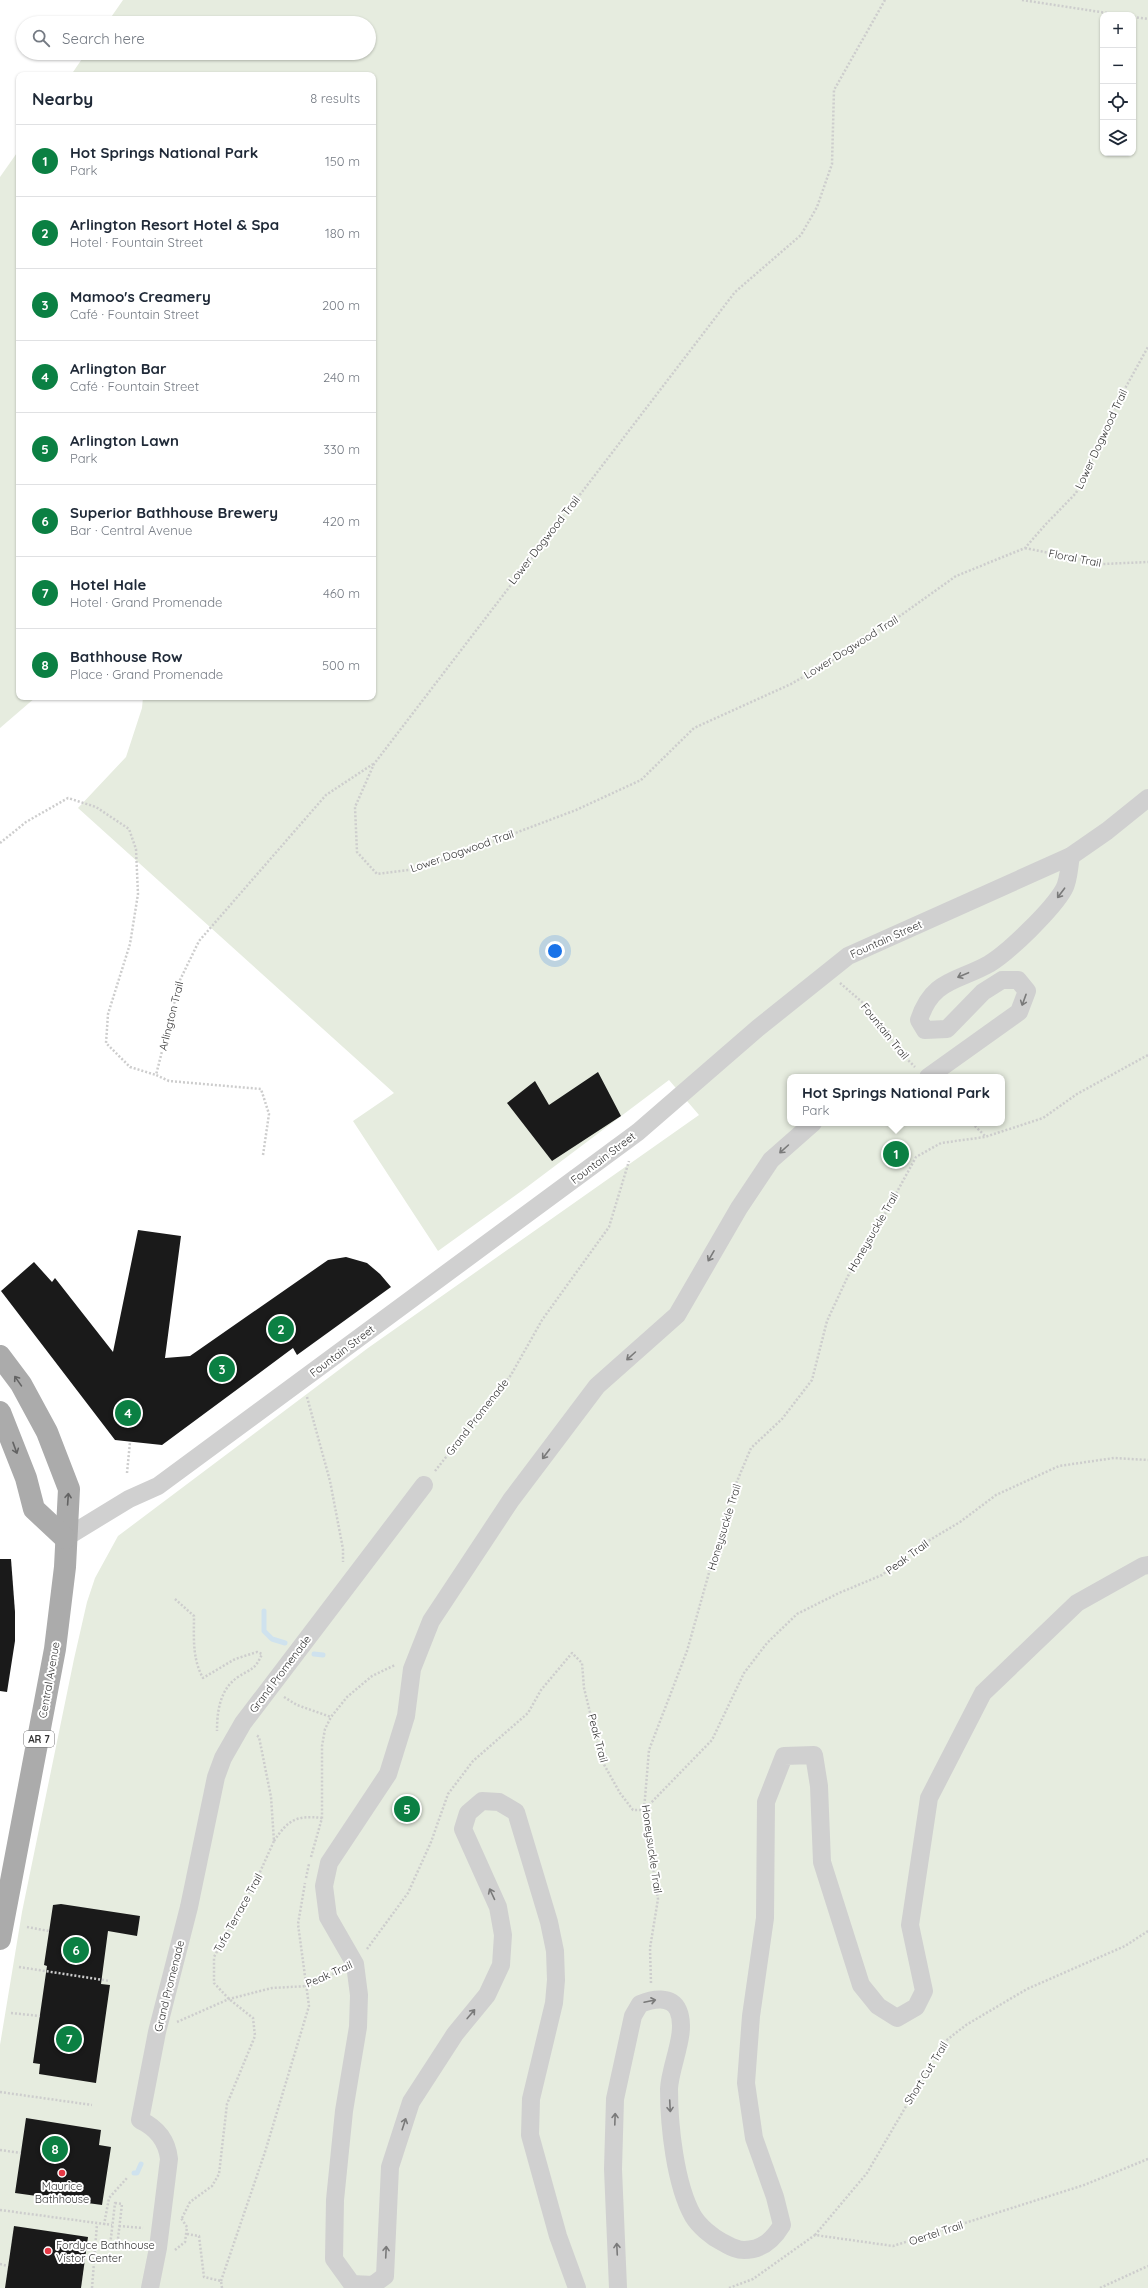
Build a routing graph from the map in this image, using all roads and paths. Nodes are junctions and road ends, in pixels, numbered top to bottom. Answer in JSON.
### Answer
{"nodes":[{"id":1,"x":885,"y":0,"type":"edge"},
{"id":2,"x":1022,"y":0,"type":"edge"},
{"id":3,"x":1100,"y":12,"type":"edge"},
{"id":4,"x":1136,"y":17,"type":"edge"},
{"id":5,"x":1148,"y":19,"type":"edge"},
{"id":6,"x":1148,"y":347,"type":"edge"},
{"id":7,"x":1025,"y":548,"type":"junction"},
{"id":8,"x":1148,"y":562,"type":"edge"},
{"id":9,"x":374,"y":764,"type":"junction"},
{"id":10,"x":1147,"y":799,"type":"edge"},
{"id":11,"x":0,"y":842,"type":"edge"},
{"id":12,"x":1071,"y":856,"type":"junction"},
{"id":13,"x":826,"y":972,"type":"junction"},
{"id":14,"x":1148,"y":1055,"type":"edge"},
{"id":15,"x":924,"y":1074,"type":"edge"},
{"id":16,"x":156,"y":1075,"type":"junction"},
{"id":17,"x":810,"y":1126,"type":"edge"},
{"id":18,"x":975,"y":1126,"type":"edge"},
{"id":19,"x":638,"y":1132,"type":"junction"},
{"id":20,"x":986,"y":1137,"type":"junction"},
{"id":21,"x":263,"y":1155,"type":"dead end"},
{"id":22,"x":0,"y":1356,"type":"edge"},
{"id":23,"x":302,"y":1381,"type":"junction"},
{"id":24,"x":0,"y":1412,"type":"edge"},
{"id":25,"x":130,"y":1442,"type":"dead end"},
{"id":26,"x":1148,"y":1460,"type":"edge"},
{"id":27,"x":127,"y":1473,"type":"dead end"},
{"id":28,"x":424,"y":1485,"type":"joint"},
{"id":29,"x":65,"y":1538,"type":"junction"},
{"id":30,"x":342,"y":1565,"type":"dead end"},
{"id":31,"x":1148,"y":1565,"type":"edge"},
{"id":32,"x":175,"y":1599,"type":"dead end"},
{"id":33,"x":412,"y":1669,"type":"junction"},
{"id":34,"x":269,"y":1689,"type":"junction"},
{"id":35,"x":331,"y":1717,"type":"junction"},
{"id":36,"x":243,"y":1723,"type":"junction"},
{"id":37,"x":217,"y":1732,"type":"dead end"},
{"id":38,"x":644,"y":1810,"type":"junction"},
{"id":39,"x":322,"y":1818,"type":"junction"},
{"id":40,"x":274,"y":1841,"type":"junction"},
{"id":41,"x":27,"y":1927,"type":"dead end"},
{"id":42,"x":49,"y":1931,"type":"dead end"},
{"id":43,"x":1148,"y":1931,"type":"edge"},
{"id":44,"x":0,"y":1939,"type":"edge"},
{"id":45,"x":355,"y":1964,"type":"junction"},
{"id":46,"x":19,"y":1967,"type":"dead end"},
{"id":47,"x":110,"y":1981,"type":"dead end"},
{"id":48,"x":308,"y":1986,"type":"junction"},
{"id":49,"x":229,"y":1999,"type":"junction"},
{"id":50,"x":652,"y":1999,"type":"junction"},
{"id":51,"x":11,"y":2013,"type":"dead end"},
{"id":52,"x":40,"y":2016,"type":"dead end"},
{"id":53,"x":157,"y":2032,"type":"junction"},
{"id":54,"x":0,"y":2092,"type":"edge"},
{"id":55,"x":92,"y":2104,"type":"dead end"},
{"id":56,"x":0,"y":2150,"type":"edge"},
{"id":57,"x":21,"y":2153,"type":"dead end"},
{"id":58,"x":1148,"y":2159,"type":"edge"},
{"id":59,"x":127,"y":2178,"type":"dead end"},
{"id":60,"x":0,"y":2210,"type":"edge"},
{"id":61,"x":182,"y":2218,"type":"dead end"},
{"id":62,"x":97,"y":2224,"type":"junction"},
{"id":63,"x":104,"y":2225,"type":"junction"},
{"id":64,"x":112,"y":2225,"type":"junction"},
{"id":65,"x":119,"y":2226,"type":"junction"},
{"id":66,"x":138,"y":2228,"type":"dead end"},
{"id":67,"x":186,"y":2234,"type":"dead end"},
{"id":68,"x":815,"y":2235,"type":"junction"},
{"id":69,"x":0,"y":2264,"type":"edge"},
{"id":70,"x":8,"y":2266,"type":"dead end"},
{"id":71,"x":1148,"y":2266,"type":"edge"},
{"id":72,"x":221,"y":2281,"type":"junction"},
{"id":73,"x":92,"y":2288,"type":"edge"},
{"id":74,"x":150,"y":2288,"type":"edge"},
{"id":75,"x":222,"y":2288,"type":"edge"},
{"id":76,"x":577,"y":2288,"type":"edge"},
{"id":77,"x":618,"y":2288,"type":"edge"},
{"id":78,"x":729,"y":2288,"type":"edge"},
{"id":79,"x":1100,"y":2288,"type":"edge"}],
"edges":[{"from":1,"to":9,"type":"path","name":"Lower Dogwood Trail"},
{"from":2,"to":3,"type":"path"},
{"from":4,"to":5,"type":"path"},
{"from":6,"to":7,"type":"path","name":"Lower Dogwood Trail"},
{"from":7,"to":8,"type":"path","name":"Floral Trail"},
{"from":7,"to":9,"type":"path","name":"Lower Dogwood Trail"},
{"from":9,"to":16,"type":"path","name":"Arlington Trail"},
{"from":10,"to":12,"type":"street","name":"Fountain Street"},
{"from":11,"to":16,"type":"path"},
{"from":12,"to":13,"type":"street","name":"Fountain Street"},
{"from":12,"to":15,"type":"street","one_way":true},
{"from":13,"to":15,"type":"path","name":"Fountain Trail"},
{"from":13,"to":19,"type":"street","name":"Fountain Street"},
{"from":14,"to":20,"type":"path","name":"Honeysuckle Trail"},
{"from":16,"to":21,"type":"path"},
{"from":17,"to":33,"type":"street","one_way":true},
{"from":18,"to":20,"type":"path"},
{"from":19,"to":23,"type":"street","name":"Fountain Street"},
{"from":19,"to":28,"type":"path","name":"Grand Promenade"},
{"from":20,"to":38,"type":"path","name":"Honeysuckle Trail"},
{"from":29,"to":22,"type":"main road","name":"Central Avenue","number":"AR 7","one_way":true},
{"from":23,"to":29,"type":"street","name":"Fountain Street"},
{"from":23,"to":30,"type":"path"},
{"from":24,"to":29,"type":"main road","one_way":true},
{"from":25,"to":27,"type":"path"},
{"from":26,"to":38,"type":"path","name":"Peak Trail"},
{"from":28,"to":34,"type":"street","name":"Grand Promenade"},
{"from":29,"to":44,"type":"main road","name":"Central Avenue","number":"AR 7"},
{"from":50,"to":31,"type":"street","one_way":true},
{"from":32,"to":37,"type":"path"},
{"from":33,"to":35,"type":"path"},
{"from":33,"to":45,"type":"street"},
{"from":34,"to":35,"type":"path"},
{"from":34,"to":36,"type":"street","name":"Grand Promenade"},
{"from":35,"to":39,"type":"path"},
{"from":36,"to":40,"type":"path","name":"Tufa Terrace Trail"},
{"from":36,"to":53,"type":"street","name":"Grand Promenade"},
{"from":38,"to":45,"type":"path","name":"Peak Trail"},
{"from":38,"to":50,"type":"path","name":"Honeysuckle Trail"},
{"from":39,"to":40,"type":"path"},
{"from":39,"to":48,"type":"path"},
{"from":40,"to":49,"type":"path","name":"Tufa Terrace Trail"},
{"from":41,"to":42,"type":"path"},
{"from":43,"to":68,"type":"path","name":"Short Cut Trail"},
{"from":45,"to":48,"type":"path","name":"Peak Trail"},
{"from":45,"to":76,"type":"street","one_way":true},
{"from":46,"to":47,"type":"path"},
{"from":48,"to":49,"type":"path","name":"Peak Trail"},
{"from":48,"to":72,"type":"path"},
{"from":49,"to":53,"type":"path","name":"Peak Trail"},
{"from":49,"to":61,"type":"path","name":"Tufa Terrace Trail"},
{"from":77,"to":50,"type":"street","one_way":true},
{"from":51,"to":52,"type":"path"},
{"from":53,"to":74,"type":"street","name":"Grand Promenade"},
{"from":54,"to":55,"type":"path"},
{"from":56,"to":57,"type":"path"},
{"from":58,"to":68,"type":"path","name":"Oertel Trail"},
{"from":59,"to":63,"type":"path"},
{"from":60,"to":62,"type":"path"},
{"from":62,"to":63,"type":"path"},
{"from":62,"to":73,"type":"path"},
{"from":63,"to":64,"type":"path"},
{"from":64,"to":65,"type":"path"},
{"from":64,"to":65,"type":"path"},
{"from":65,"to":66,"type":"path"},
{"from":67,"to":72,"type":"path"},
{"from":68,"to":78,"type":"path"},
{"from":69,"to":70,"type":"path"},
{"from":71,"to":79,"type":"path"},
{"from":72,"to":75,"type":"path"}]}
